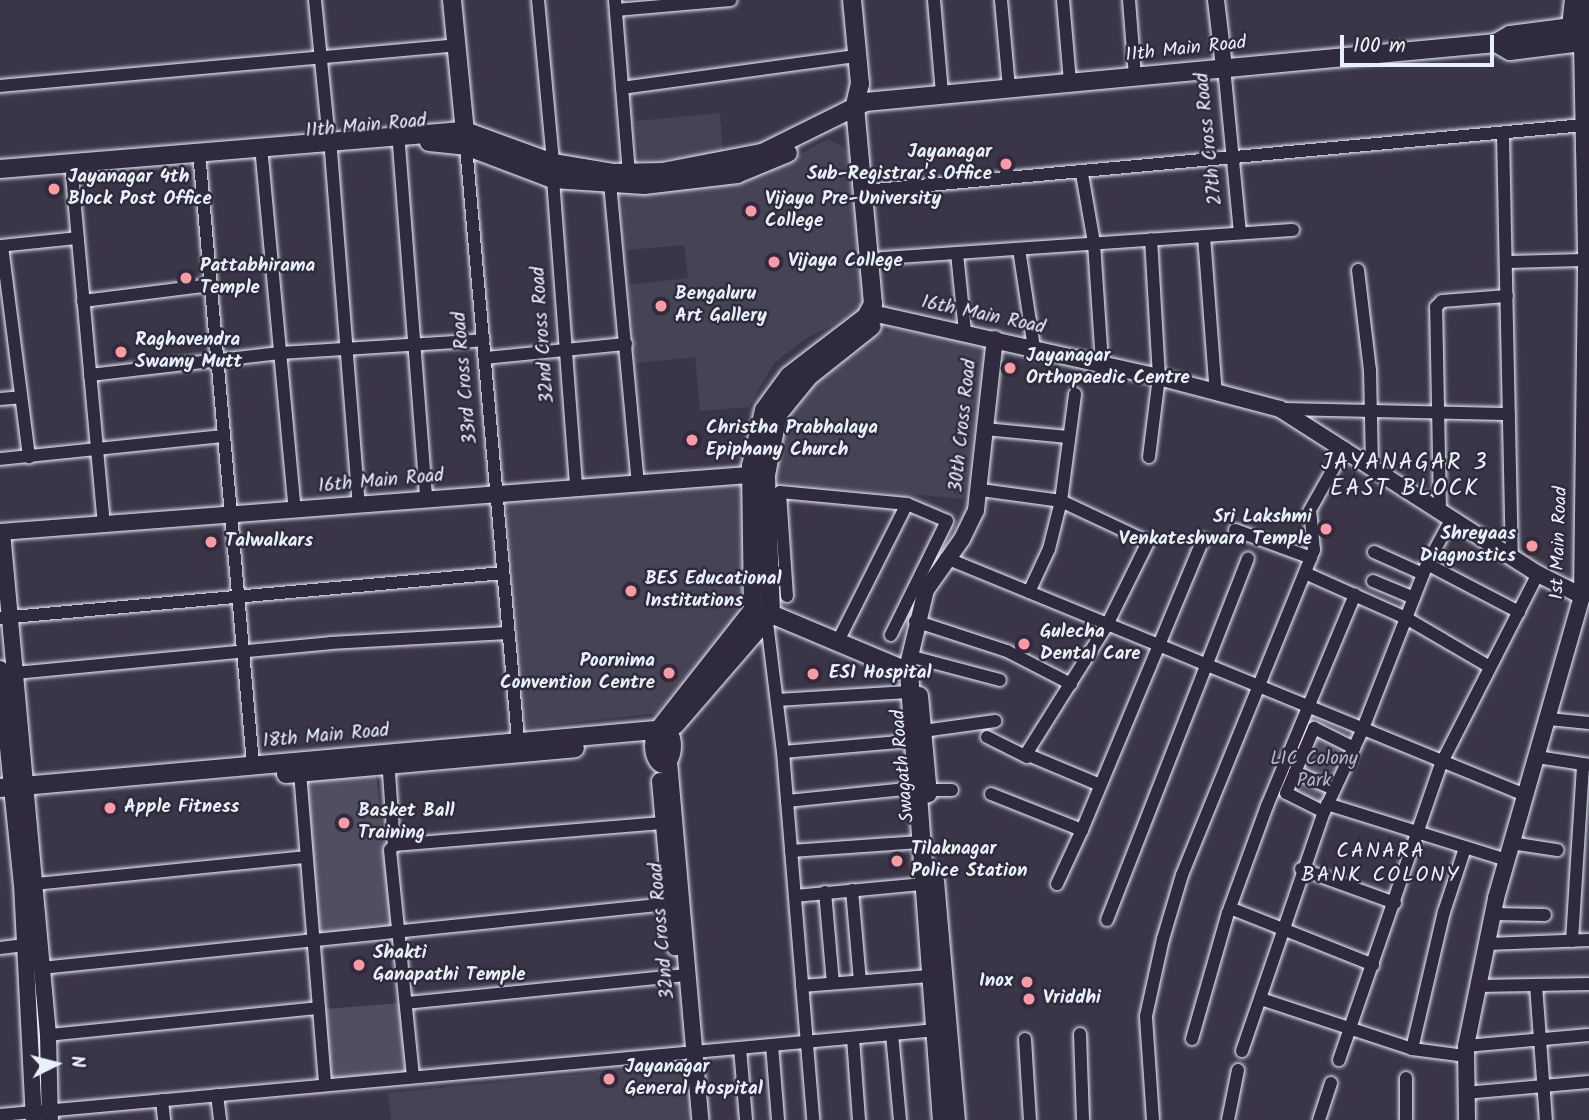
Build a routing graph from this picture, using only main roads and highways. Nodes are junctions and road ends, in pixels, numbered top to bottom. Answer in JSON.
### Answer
{"nodes":[{"id":1,"x":452,"y":0,"type":"edge"},
{"id":2,"x":852,"y":0,"type":"edge"},
{"id":3,"x":1574,"y":0,"type":"edge"},
{"id":4,"x":1587,"y":0,"type":"edge"},
{"id":5,"x":1577,"y":32,"type":"junction"},
{"id":6,"x":864,"y":105,"type":"junction"},
{"id":7,"x":465,"y":139,"type":"junction"},
{"id":8,"x":330,"y":146,"type":"junction"},
{"id":9,"x":0,"y":169,"type":"edge"},
{"id":10,"x":553,"y":171,"type":"junction"},
{"id":11,"x":0,"y":180,"type":"edge"},
{"id":12,"x":758,"y":474,"type":"junction"},
{"id":13,"x":769,"y":618,"type":"junction"},
{"id":14,"x":660,"y":735,"type":"junction"},
{"id":15,"x":388,"y":759,"type":"junction"},
{"id":16,"x":922,"y":789,"type":"junction"},
{"id":17,"x":13,"y":792,"type":"edge"},
{"id":18,"x":942,"y":1120,"type":"edge"},
{"id":19,"x":956,"y":1120,"type":"edge"}],
"edges":[{"from":1,"to":7,"type":"main road","name":"33rd Cross Road"},
{"from":2,"to":6,"type":"main road"},
{"from":3,"to":5,"type":"main road"},
{"from":4,"to":5,"type":"main road"},
{"from":5,"to":6,"type":"main road","name":"11th Main Road"},
{"from":6,"to":10,"type":"main road","name":"11th Main Road"},
{"from":6,"to":10,"type":"main road","name":"11th Main Road"},
{"from":6,"to":12,"type":"main road"},
{"from":6,"to":12,"type":"main road"},
{"from":7,"to":8,"type":"main road","name":"11th Main Road"},
{"from":7,"to":8,"type":"main road","name":"11th Main Road"},
{"from":7,"to":10,"type":"main road","name":"11th Main Road"},
{"from":8,"to":9,"type":"main road","name":"11th Main Road"},
{"from":8,"to":11,"type":"main road","name":"11th Main Road"},
{"from":12,"to":13,"type":"main road"},
{"from":12,"to":14,"type":"main road"},
{"from":13,"to":14,"type":"main road"},
{"from":13,"to":16,"type":"main road","name":"Swagath Road"},
{"from":14,"to":15,"type":"main road","name":"18th Main Road"},
{"from":15,"to":17,"type":"main road","name":"18th Main Road"},
{"from":15,"to":17,"type":"main road","name":"18th Main Road"},
{"from":16,"to":18,"type":"main road","name":"Swagath Road"},
{"from":16,"to":19,"type":"main road","name":"Swagath Road"}]}
